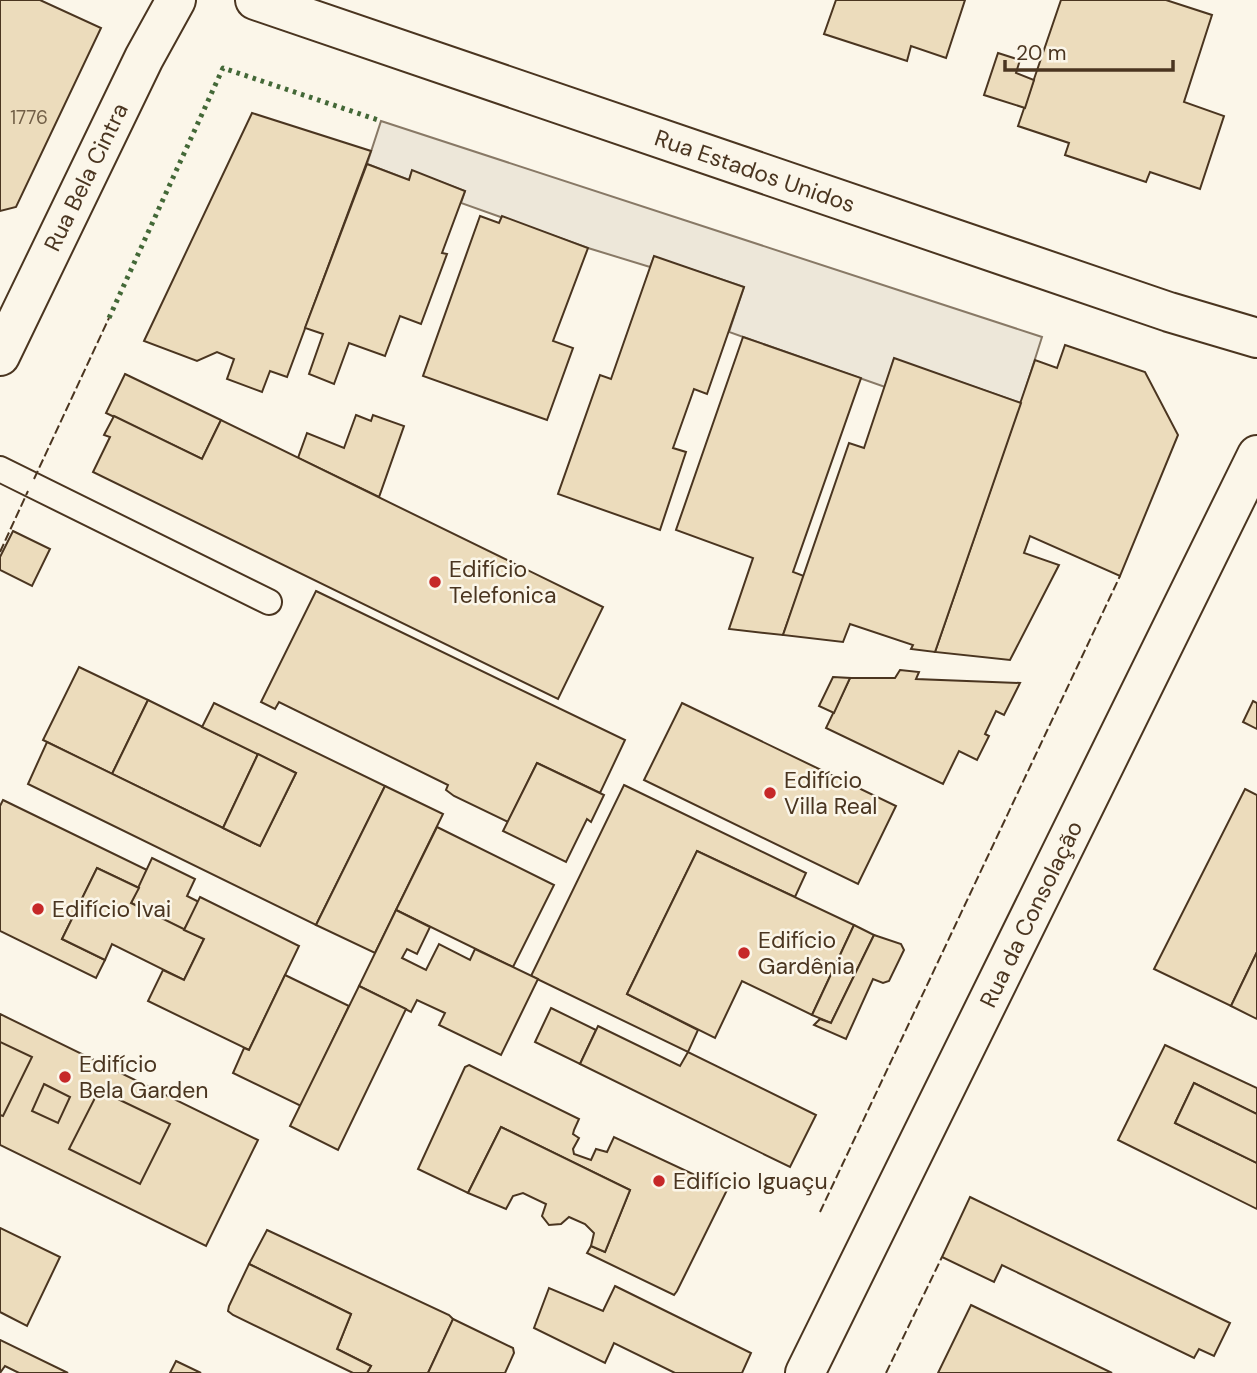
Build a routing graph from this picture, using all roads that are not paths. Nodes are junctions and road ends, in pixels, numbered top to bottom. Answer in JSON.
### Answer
{"nodes":[{"id":1,"x":176,"y":0,"type":"edge"},
{"id":2,"x":255,"y":0,"type":"edge"},
{"id":3,"x":1257,"y":338,"type":"edge"},
{"id":4,"x":0,"y":356,"type":"edge"},
{"id":5,"x":1257,"y":454,"type":"edge"},
{"id":6,"x":0,"y":469,"type":"edge"},
{"id":7,"x":269,"y":602,"type":"dead end"},
{"id":8,"x":806,"y":1373,"type":"edge"}],
"edges":[{"from":1,"to":4,"type":"street","name":"Rua Bela Cintra"},
{"from":2,"to":3,"type":"street","name":"Rua Estados Unidos"},
{"from":5,"to":8,"type":"street","name":"Rua da Consolação"},
{"from":6,"to":7,"type":"lane"}]}
